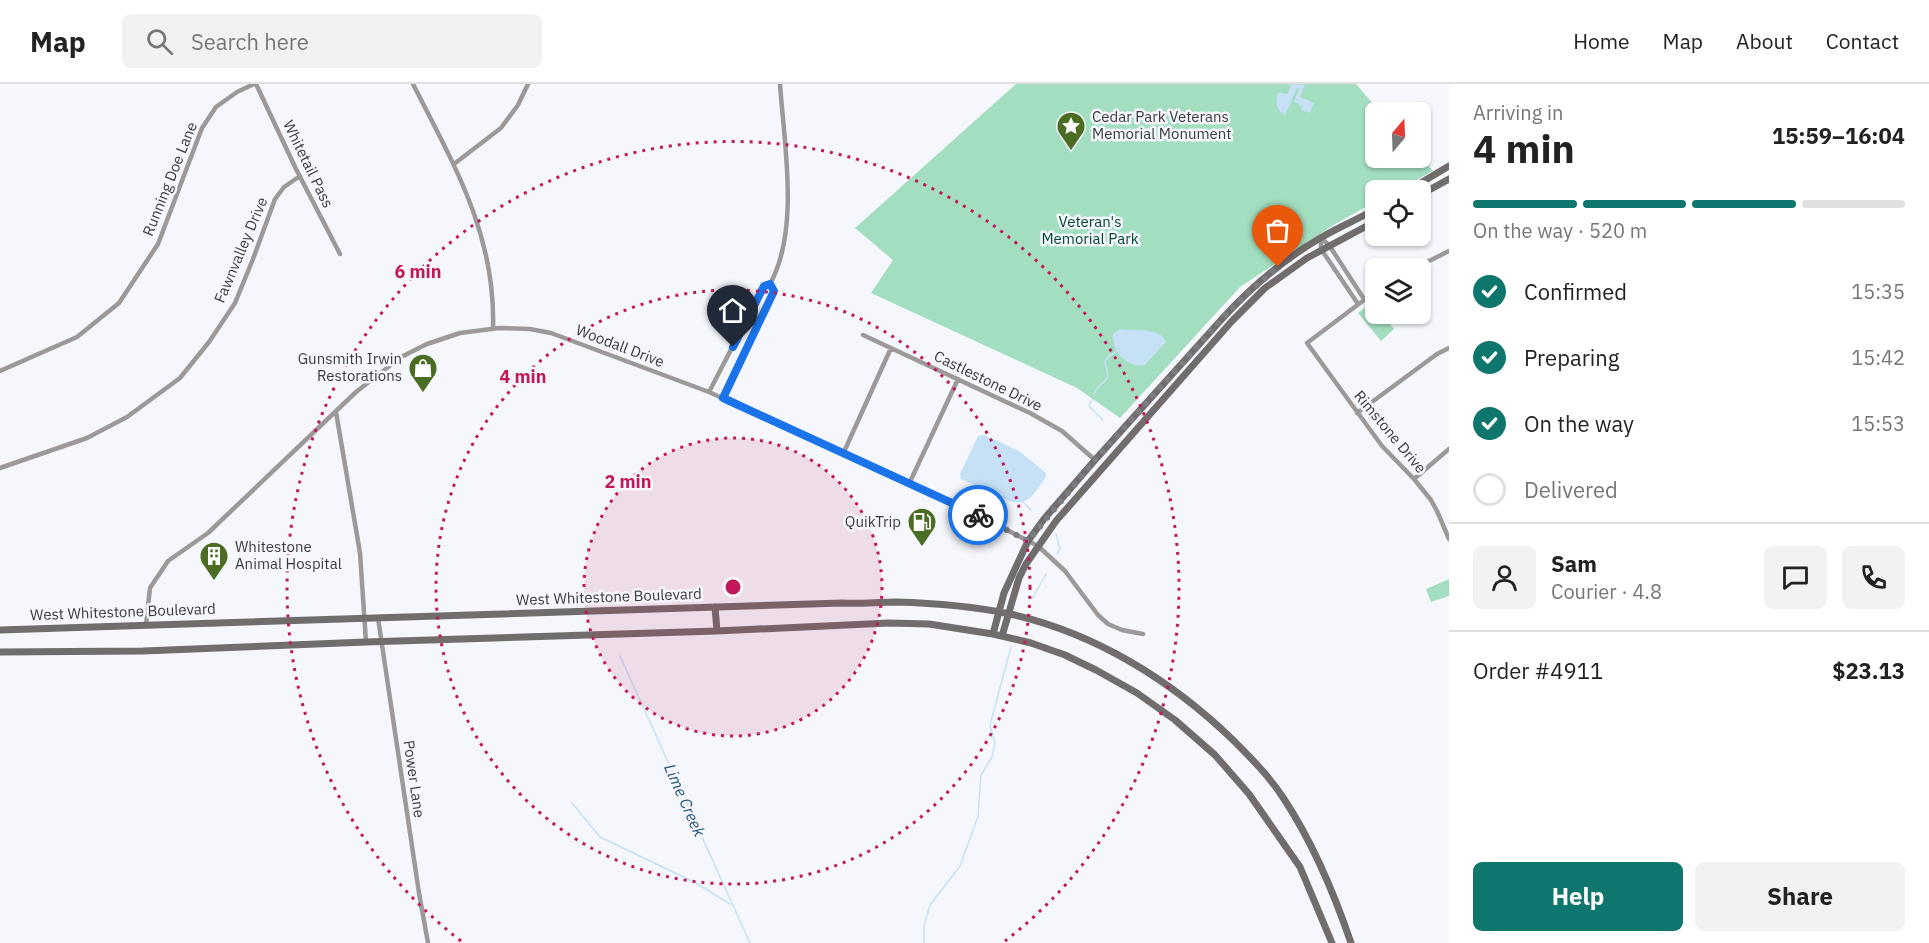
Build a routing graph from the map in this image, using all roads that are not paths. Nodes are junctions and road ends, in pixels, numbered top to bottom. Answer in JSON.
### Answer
{"nodes":[{"id":1,"x":255,"y":84,"type":"edge"},
{"id":2,"x":413,"y":84,"type":"edge"},
{"id":3,"x":528,"y":84,"type":"edge"},
{"id":4,"x":780,"y":84,"type":"edge"},
{"id":5,"x":454,"y":164,"type":"junction"},
{"id":6,"x":1449,"y":166,"type":"edge"},
{"id":7,"x":300,"y":176,"type":"junction"},
{"id":8,"x":1449,"y":179,"type":"edge"},
{"id":9,"x":1426,"y":180,"type":"edge"},
{"id":10,"x":1431,"y":189,"type":"edge"},
{"id":11,"x":1365,"y":215,"type":"edge"},
{"id":12,"x":1365,"y":227,"type":"edge"},
{"id":13,"x":1321,"y":238,"type":"junction"},
{"id":14,"x":1325,"y":247,"type":"junction"},
{"id":15,"x":1449,"y":250,"type":"edge"},
{"id":16,"x":340,"y":254,"type":"dead end"},
{"id":17,"x":1431,"y":260,"type":"edge"},
{"id":18,"x":770,"y":284,"type":"junction"},
{"id":19,"x":1364,"y":299,"type":"joint"},
{"id":20,"x":1358,"y":304,"type":"junction"},
{"id":21,"x":493,"y":328,"type":"junction"},
{"id":22,"x":863,"y":335,"type":"dead end"},
{"id":23,"x":891,"y":348,"type":"junction"},
{"id":24,"x":1449,"y":348,"type":"edge"},
{"id":25,"x":0,"y":371,"type":"edge"},
{"id":26,"x":958,"y":379,"type":"junction"},
{"id":27,"x":709,"y":392,"type":"junction"},
{"id":28,"x":723,"y":398,"type":"junction"},
{"id":29,"x":336,"y":412,"type":"junction"},
{"id":30,"x":1357,"y":413,"type":"junction"},
{"id":31,"x":1449,"y":449,"type":"edge"},
{"id":32,"x":843,"y":454,"type":"junction"},
{"id":33,"x":1095,"y":460,"type":"junction"},
{"id":34,"x":0,"y":468,"type":"edge"},
{"id":35,"x":1414,"y":479,"type":"junction"},
{"id":36,"x":909,"y":484,"type":"junction"},
{"id":37,"x":1449,"y":539,"type":"edge"},
{"id":38,"x":1028,"y":541,"type":"junction"},
{"id":39,"x":1038,"y":546,"type":"junction"},
{"id":40,"x":716,"y":607,"type":"junction"},
{"id":41,"x":997,"y":612,"type":"junction"},
{"id":42,"x":1008,"y":614,"type":"junction"},
{"id":43,"x":365,"y":618,"type":"junction"},
{"id":44,"x":378,"y":618,"type":"junction"},
{"id":45,"x":146,"y":625,"type":"junction"},
{"id":46,"x":0,"y":630,"type":"edge"},
{"id":47,"x":717,"y":631,"type":"junction"},
{"id":48,"x":993,"y":634,"type":"junction"},
{"id":49,"x":1143,"y":634,"type":"dead end"},
{"id":50,"x":1002,"y":636,"type":"junction"},
{"id":51,"x":381,"y":641,"type":"junction"},
{"id":52,"x":366,"y":642,"type":"junction"},
{"id":53,"x":0,"y":652,"type":"edge"},
{"id":54,"x":428,"y":943,"type":"edge"},
{"id":55,"x":1332,"y":943,"type":"edge"},
{"id":56,"x":1351,"y":943,"type":"edge"}],
"edges":[{"from":1,"to":7,"type":"street","name":"Whitetail Pass"},
{"from":1,"to":25,"type":"street","name":"Running Doe Lane"},
{"from":2,"to":5,"type":"street"},
{"from":3,"to":5,"type":"street"},
{"from":4,"to":18,"type":"street"},
{"from":5,"to":21,"type":"street"},
{"from":6,"to":9,"type":"main road"},
{"from":7,"to":16,"type":"street","name":"Whitetail Pass"},
{"from":7,"to":34,"type":"street","name":"Fawnvalley Drive"},
{"from":8,"to":10,"type":"main road"},
{"from":11,"to":13,"type":"main road"},
{"from":12,"to":14,"type":"main road"},
{"from":13,"to":14,"type":"street"},
{"from":13,"to":33,"type":"main road"},
{"from":14,"to":19,"type":"street"},
{"from":14,"to":20,"type":"street"},
{"from":14,"to":39,"type":"main road"},
{"from":15,"to":17,"type":"street"},
{"from":18,"to":27,"type":"street"},
{"from":18,"to":28,"type":"street"},
{"from":19,"to":20,"type":"street"},
{"from":20,"to":30,"type":"street","name":"Rimstone Drive"},
{"from":21,"to":27,"type":"street","name":"Woodall Drive"},
{"from":21,"to":29,"type":"street","name":"Woodall Drive"},
{"from":22,"to":23,"type":"street","name":"Castlestone Drive"},
{"from":23,"to":26,"type":"street","name":"Castlestone Drive"},
{"from":23,"to":32,"type":"street"},
{"from":24,"to":30,"type":"street"},
{"from":26,"to":33,"type":"street","name":"Castlestone Drive"},
{"from":26,"to":36,"type":"street"},
{"from":27,"to":28,"type":"street","name":"Woodall Drive"},
{"from":28,"to":32,"type":"street","name":"Woodall Drive"},
{"from":29,"to":43,"type":"street"},
{"from":29,"to":45,"type":"street","name":"Woodall Drive"},
{"from":30,"to":35,"type":"street","name":"Rimstone Drive"},
{"from":31,"to":35,"type":"street"},
{"from":32,"to":36,"type":"street","name":"Woodall Drive"},
{"from":33,"to":38,"type":"main road"},
{"from":35,"to":37,"type":"street","name":"Rimstone Drive"},
{"from":36,"to":38,"type":"street","name":"Woodall Drive"},
{"from":38,"to":39,"type":"street","name":"Woodall Drive"},
{"from":38,"to":41,"type":"main road"},
{"from":39,"to":42,"type":"main road"},
{"from":39,"to":49,"type":"street","name":"Woodall Drive"},
{"from":40,"to":41,"type":"main road","name":"West Whitestone Boulevard"},
{"from":40,"to":44,"type":"main road","name":"West Whitestone Boulevard"},
{"from":40,"to":47,"type":"main road"},
{"from":41,"to":42,"type":"main road","name":"West Whitestone Boulevard"},
{"from":41,"to":48,"type":"main road"},
{"from":42,"to":50,"type":"main road"},
{"from":42,"to":56,"type":"main road","name":"West Whitestone Boulevard"},
{"from":43,"to":44,"type":"main road","name":"West Whitestone Boulevard"},
{"from":43,"to":45,"type":"main road","name":"West Whitestone Boulevard"},
{"from":43,"to":52,"type":"street"},
{"from":44,"to":51,"type":"street","name":"Power Lane"},
{"from":45,"to":46,"type":"main road","name":"West Whitestone Boulevard"},
{"from":47,"to":48,"type":"main road"},
{"from":47,"to":51,"type":"main road"},
{"from":48,"to":50,"type":"main road"},
{"from":50,"to":55,"type":"main road"},
{"from":51,"to":52,"type":"main road"},
{"from":51,"to":54,"type":"street","name":"Power Lane"},
{"from":52,"to":53,"type":"main road"}]}
